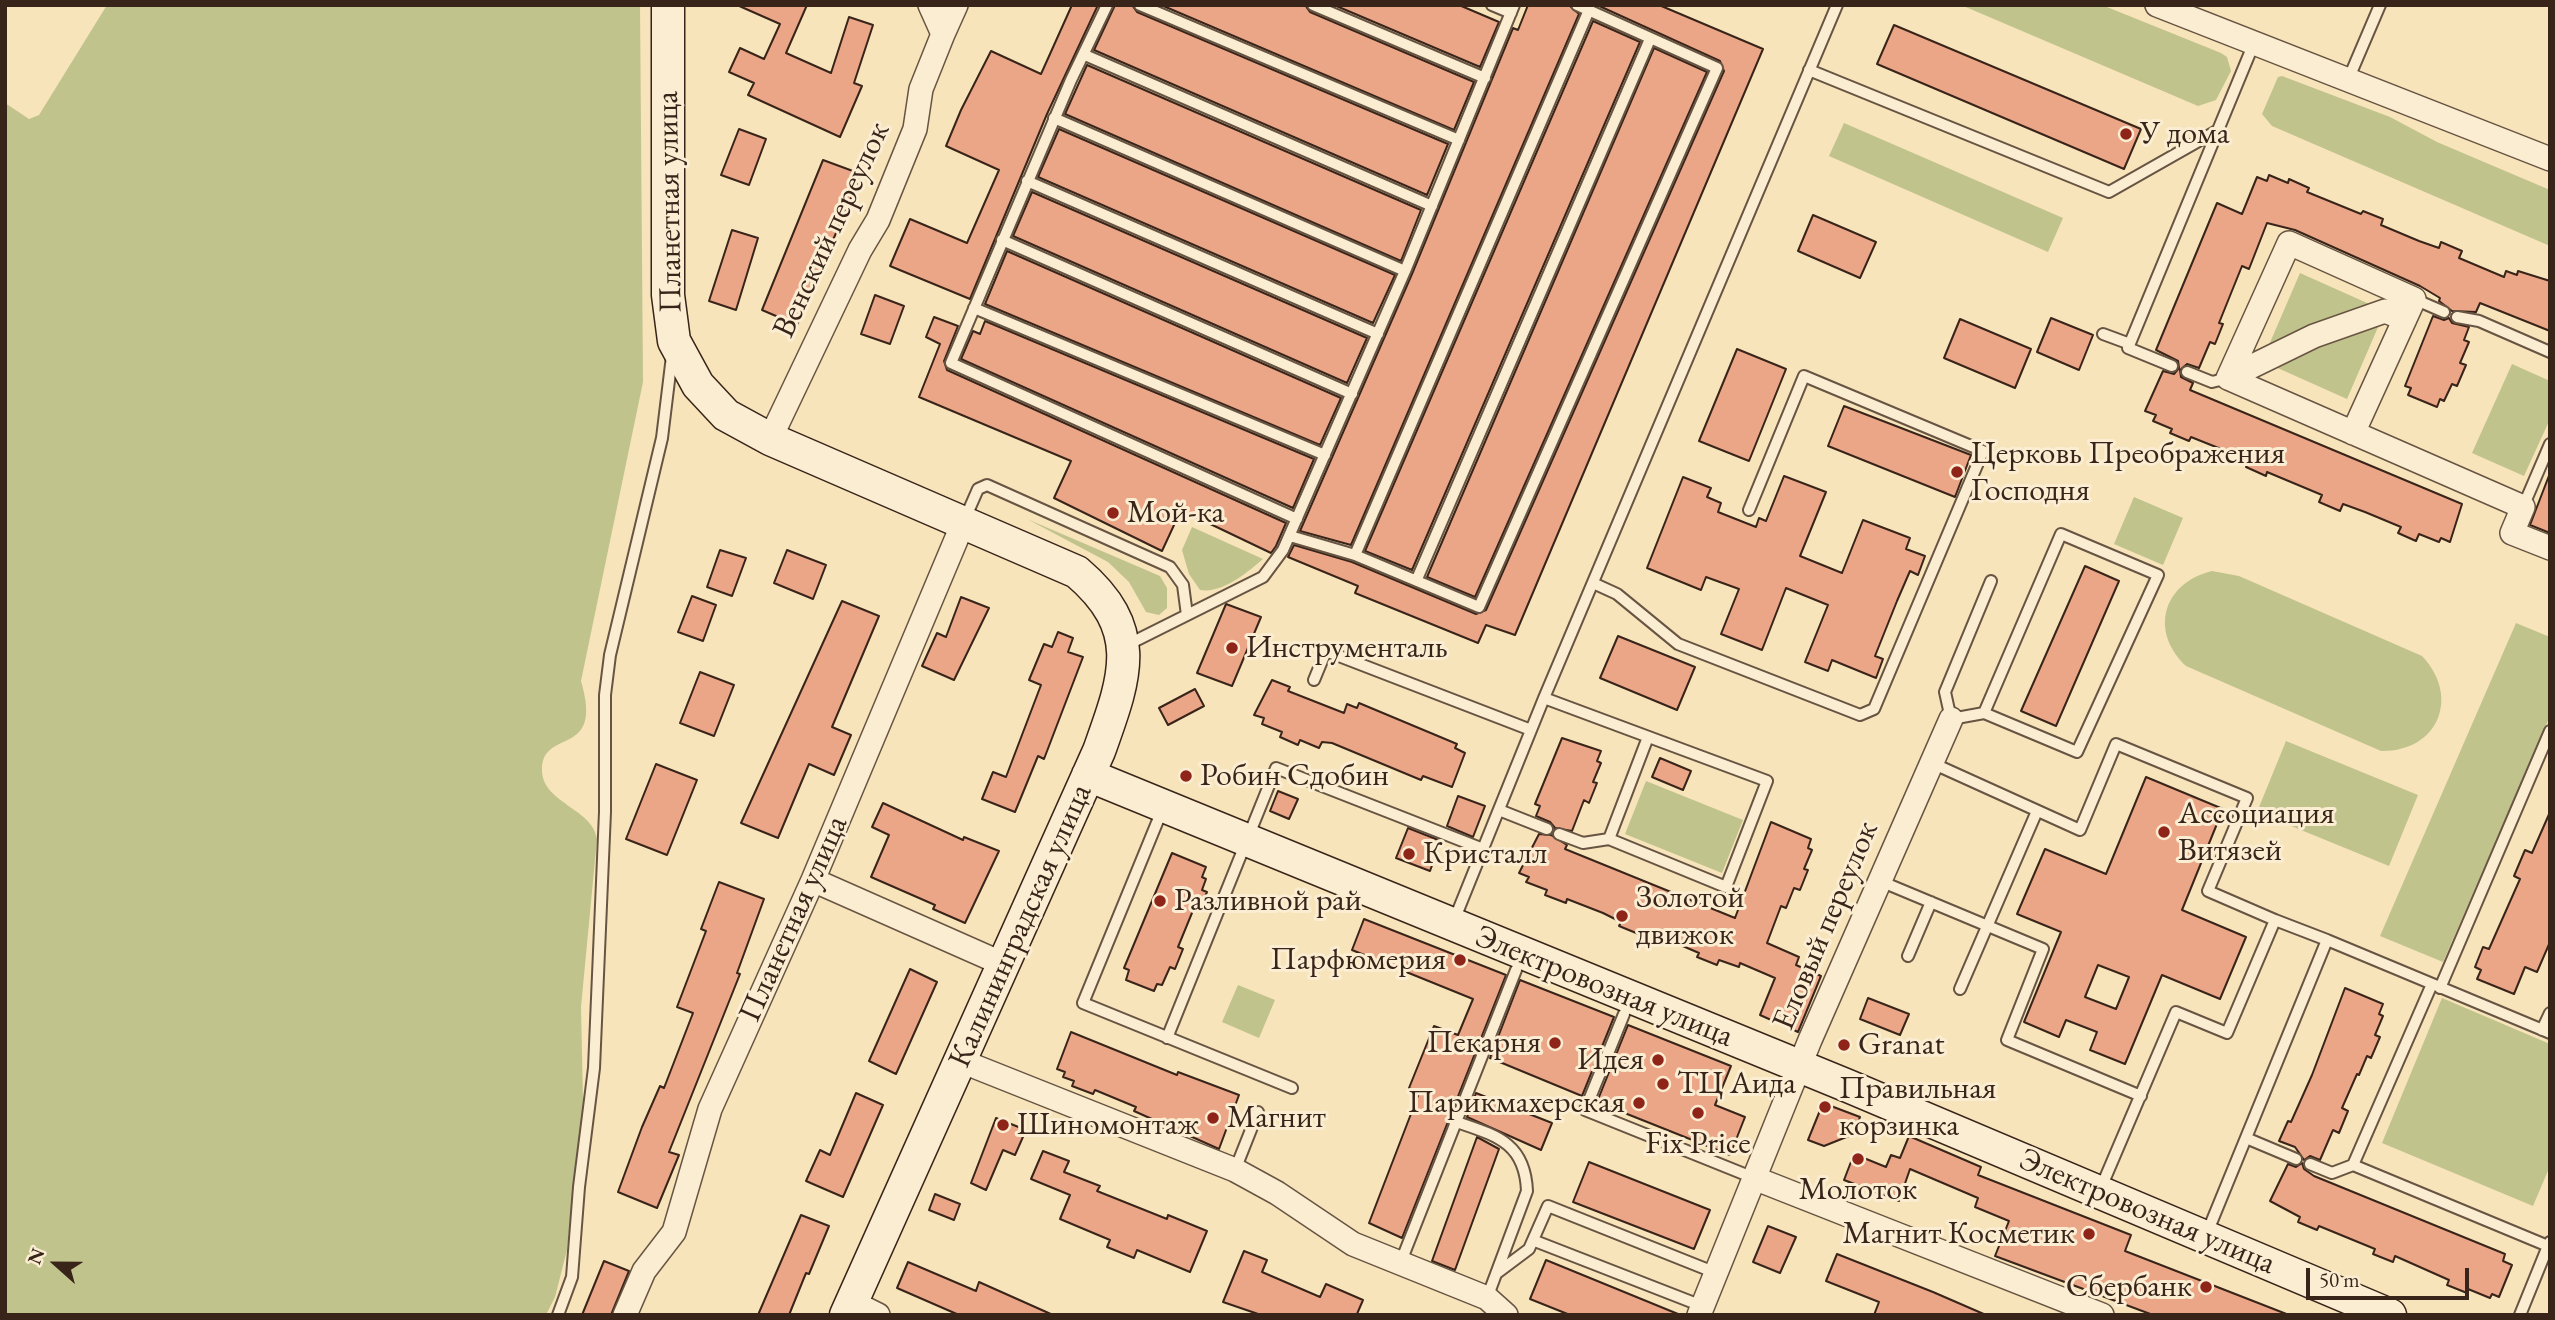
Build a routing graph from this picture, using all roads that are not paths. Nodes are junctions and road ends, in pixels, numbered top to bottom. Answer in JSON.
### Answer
{"nodes":[{"id":1,"x":668,"y":5,"type":"edge"},
{"id":2,"x":930,"y":5,"type":"edge"},
{"id":3,"x":956,"y":5,"type":"edge"},
{"id":4,"x":1107,"y":5,"type":"edge"},
{"id":5,"x":1140,"y":5,"type":"edge"},
{"id":6,"x":1313,"y":5,"type":"edge"},
{"id":7,"x":1492,"y":5,"type":"edge"},
{"id":8,"x":1577,"y":5,"type":"edge"},
{"id":9,"x":1837,"y":5,"type":"edge"},
{"id":10,"x":2157,"y":5,"type":"edge"},
{"id":11,"x":2380,"y":5,"type":"edge"},
{"id":12,"x":1513,"y":9,"type":"edge"},
{"id":13,"x":1589,"y":10,"type":"junction"},
{"id":14,"x":943,"y":34,"type":"junction"},
{"id":15,"x":1650,"y":38,"type":"junction"},
{"id":16,"x":2254,"y":43,"type":"junction"},
{"id":17,"x":1085,"y":55,"type":"junction"},
{"id":18,"x":1809,"y":70,"type":"junction"},
{"id":19,"x":1485,"y":78,"type":"junction"},
{"id":20,"x":2348,"y":80,"type":"junction"},
{"id":21,"x":1055,"y":118,"type":"junction"},
{"id":22,"x":2220,"y":129,"type":"junction"},
{"id":23,"x":1459,"y":140,"type":"junction"},
{"id":24,"x":2550,"y":159,"type":"edge"},
{"id":25,"x":1027,"y":181,"type":"junction"},
{"id":26,"x":1432,"y":206,"type":"junction"},
{"id":27,"x":1002,"y":240,"type":"junction"},
{"id":28,"x":1405,"y":271,"type":"junction"},
{"id":29,"x":974,"y":308,"type":"junction"},
{"id":30,"x":2410,"y":309,"type":"junction"},
{"id":31,"x":2444,"y":312,"type":"dead end"},
{"id":32,"x":2457,"y":317,"type":"dead end"},
{"id":33,"x":1378,"y":334,"type":"junction"},
{"id":34,"x":2103,"y":334,"type":"dead end"},
{"id":35,"x":674,"y":341,"type":"junction"},
{"id":36,"x":2130,"y":344,"type":"junction"},
{"id":37,"x":2550,"y":352,"type":"edge"},
{"id":38,"x":2172,"y":366,"type":"dead end"},
{"id":39,"x":2187,"y":372,"type":"dead end"},
{"id":40,"x":2228,"y":378,"type":"junction"},
{"id":41,"x":1352,"y":394,"type":"junction"},
{"id":42,"x":2353,"y":433,"type":"junction"},
{"id":43,"x":770,"y":439,"type":"junction"},
{"id":44,"x":2550,"y":444,"type":"edge"},
{"id":45,"x":1325,"y":455,"type":"junction"},
{"id":46,"x":2523,"y":507,"type":"junction"},
{"id":47,"x":1749,"y":510,"type":"dead end"},
{"id":48,"x":1297,"y":519,"type":"junction"},
{"id":49,"x":964,"y":521,"type":"junction"},
{"id":50,"x":1290,"y":536,"type":"junction"},
{"id":51,"x":2550,"y":548,"type":"edge"},
{"id":52,"x":1355,"y":555,"type":"junction"},
{"id":53,"x":1046,"y":556,"type":"joint"},
{"id":54,"x":1417,"y":579,"type":"junction"},
{"id":55,"x":1991,"y":581,"type":"dead end"},
{"id":56,"x":1593,"y":583,"type":"junction"},
{"id":57,"x":1186,"y":615,"type":"junction"},
{"id":58,"x":1125,"y":646,"type":"junction"},
{"id":59,"x":1314,"y":680,"type":"dead end"},
{"id":60,"x":1544,"y":698,"type":"junction"},
{"id":61,"x":1984,"y":712,"type":"junction"},
{"id":62,"x":1951,"y":719,"type":"junction"},
{"id":63,"x":1531,"y":730,"type":"junction"},
{"id":64,"x":2550,"y":731,"type":"edge"},
{"id":65,"x":1648,"y":737,"type":"junction"},
{"id":66,"x":1932,"y":764,"type":"junction"},
{"id":67,"x":1088,"y":775,"type":"junction"},
{"id":68,"x":1164,"y":806,"type":"junction"},
{"id":69,"x":1499,"y":810,"type":"junction"},
{"id":70,"x":2037,"y":811,"type":"junction"},
{"id":71,"x":1547,"y":829,"type":"dead end"},
{"id":72,"x":1559,"y":834,"type":"dead end"},
{"id":73,"x":1609,"y":839,"type":"junction"},
{"id":74,"x":1247,"y":841,"type":"junction"},
{"id":75,"x":1483,"y":849,"type":"junction"},
{"id":76,"x":813,"y":880,"type":"junction"},
{"id":77,"x":1880,"y":881,"type":"junction"},
{"id":78,"x":1931,"y":902,"type":"junction"},
{"id":79,"x":2275,"y":920,"type":"junction"},
{"id":80,"x":1452,"y":925,"type":"junction"},
{"id":81,"x":1987,"y":926,"type":"junction"},
{"id":82,"x":2327,"y":940,"type":"junction"},
{"id":83,"x":1908,"y":956,"type":"dead end"},
{"id":84,"x":1003,"y":964,"type":"junction"},
{"id":85,"x":1516,"y":970,"type":"dead end"},
{"id":86,"x":2436,"y":986,"type":"junction"},
{"id":87,"x":1960,"y":989,"type":"dead end"},
{"id":88,"x":2550,"y":1013,"type":"edge"},
{"id":89,"x":1624,"y":1014,"type":"dead end"},
{"id":90,"x":2546,"y":1032,"type":"edge"},
{"id":91,"x":1167,"y":1038,"type":"junction"},
{"id":92,"x":961,"y":1061,"type":"junction"},
{"id":93,"x":1800,"y":1066,"type":"junction"},
{"id":94,"x":1292,"y":1088,"type":"dead end"},
{"id":95,"x":2141,"y":1096,"type":"junction"},
{"id":96,"x":1258,"y":1112,"type":"dead end"},
{"id":97,"x":1454,"y":1121,"type":"junction"},
{"id":98,"x":2246,"y":1138,"type":"junction"},
{"id":99,"x":2296,"y":1158,"type":"dead end"},
{"id":100,"x":2310,"y":1164,"type":"dead end"},
{"id":101,"x":2353,"y":1165,"type":"junction"},
{"id":102,"x":1235,"y":1170,"type":"junction"},
{"id":103,"x":1754,"y":1178,"type":"junction"},
{"id":104,"x":2099,"y":1193,"type":"junction"},
{"id":105,"x":2206,"y":1235,"type":"junction"},
{"id":106,"x":1535,"y":1241,"type":"junction"},
{"id":107,"x":2549,"y":1244,"type":"edge"},
{"id":108,"x":1401,"y":1264,"type":"junction"},
{"id":109,"x":1497,"y":1273,"type":"junction"},
{"id":110,"x":1716,"y":1273,"type":"junction"},
{"id":111,"x":1487,"y":1298,"type":"junction"},
{"id":112,"x":859,"y":1311,"type":"edge"},
{"id":113,"x":1701,"y":1311,"type":"edge"},
{"id":114,"x":558,"y":1315,"type":"edge"},
{"id":115,"x":625,"y":1315,"type":"edge"},
{"id":116,"x":1506,"y":1315,"type":"edge"},
{"id":117,"x":2102,"y":1315,"type":"edge"},
{"id":118,"x":2390,"y":1315,"type":"edge"},
{"id":119,"x":2519,"y":1315,"type":"edge"}],
"edges":[{"from":1,"to":35,"type":"main road","name":"Планетная улица"},
{"from":2,"to":14,"type":"street"},
{"from":3,"to":14,"type":"street","name":"Венский переулок"},
{"from":4,"to":17,"type":"lane"},
{"from":5,"to":23,"type":"lane"},
{"from":6,"to":19,"type":"lane"},
{"from":7,"to":12,"type":"lane"},
{"from":8,"to":13,"type":"lane"},
{"from":9,"to":18,"type":"lane"},
{"from":10,"to":16,"type":"street"},
{"from":11,"to":20,"type":"lane"},
{"from":12,"to":19,"type":"lane"},
{"from":13,"to":15,"type":"lane"},
{"from":13,"to":52,"type":"lane"},
{"from":14,"to":43,"type":"street","name":"Венский переулок"},
{"from":15,"to":54,"type":"lane"},
{"from":15,"to":54,"type":"lane"},
{"from":16,"to":20,"type":"street"},
{"from":16,"to":22,"type":"lane"},
{"from":17,"to":21,"type":"lane"},
{"from":17,"to":26,"type":"lane"},
{"from":18,"to":22,"type":"lane"},
{"from":18,"to":56,"type":"lane"},
{"from":19,"to":23,"type":"lane"},
{"from":20,"to":24,"type":"street"},
{"from":21,"to":25,"type":"lane"},
{"from":21,"to":28,"type":"lane"},
{"from":22,"to":36,"type":"lane"},
{"from":23,"to":26,"type":"lane"},
{"from":25,"to":27,"type":"lane"},
{"from":25,"to":33,"type":"lane"},
{"from":26,"to":28,"type":"lane"},
{"from":27,"to":29,"type":"lane"},
{"from":27,"to":41,"type":"lane"},
{"from":28,"to":33,"type":"lane"},
{"from":29,"to":45,"type":"lane"},
{"from":29,"to":48,"type":"lane"},
{"from":30,"to":31,"type":"lane"},
{"from":30,"to":40,"type":"street"},
{"from":30,"to":40,"type":"street"},
{"from":30,"to":42,"type":"street"},
{"from":32,"to":37,"type":"lane"},
{"from":33,"to":41,"type":"lane"},
{"from":34,"to":36,"type":"lane"},
{"from":35,"to":43,"type":"main road","name":"Планетная улица"},
{"from":35,"to":114,"type":"lane"},
{"from":36,"to":38,"type":"lane"},
{"from":39,"to":40,"type":"lane"},
{"from":40,"to":42,"type":"street"},
{"from":41,"to":45,"type":"lane"},
{"from":42,"to":46,"type":"street"},
{"from":43,"to":49,"type":"main road","name":"Планетная улица"},
{"from":44,"to":46,"type":"lane"},
{"from":45,"to":48,"type":"lane"},
{"from":46,"to":51,"type":"street"},
{"from":47,"to":56,"type":"lane"},
{"from":48,"to":50,"type":"lane"},
{"from":49,"to":53,"type":"main road","name":"Планетная улица"},
{"from":49,"to":57,"type":"lane"},
{"from":49,"to":76,"type":"street","name":"Планетная улица"},
{"from":50,"to":52,"type":"lane"},
{"from":50,"to":57,"type":"lane"},
{"from":52,"to":54,"type":"lane"},
{"from":53,"to":58,"type":"main road","name":"Калининградская улица"},
{"from":55,"to":62,"type":"lane"},
{"from":56,"to":60,"type":"lane"},
{"from":57,"to":58,"type":"lane"},
{"from":58,"to":67,"type":"main road","name":"Калининградская улица"},
{"from":59,"to":63,"type":"lane"},
{"from":60,"to":63,"type":"lane"},
{"from":60,"to":65,"type":"lane"},
{"from":61,"to":61,"type":"lane"},
{"from":61,"to":62,"type":"lane"},
{"from":62,"to":66,"type":"street","name":"Еловый переулок"},
{"from":63,"to":69,"type":"lane"},
{"from":64,"to":86,"type":"lane"},
{"from":65,"to":73,"type":"lane"},
{"from":65,"to":73,"type":"lane"},
{"from":66,"to":70,"type":"lane"},
{"from":66,"to":77,"type":"street","name":"Еловый переулок"},
{"from":67,"to":68,"type":"main road","name":"Электровозная улица"},
{"from":67,"to":84,"type":"main road","name":"Калининградская улица"},
{"from":68,"to":74,"type":"main road","name":"Электровозная улица"},
{"from":68,"to":91,"type":"lane"},
{"from":69,"to":71,"type":"lane"},
{"from":69,"to":75,"type":"lane"},
{"from":70,"to":79,"type":"lane"},
{"from":70,"to":81,"type":"lane"},
{"from":72,"to":73,"type":"lane"},
{"from":74,"to":75,"type":"lane"},
{"from":74,"to":80,"type":"main road","name":"Электровозная улица"},
{"from":74,"to":91,"type":"lane"},
{"from":75,"to":80,"type":"lane"},
{"from":76,"to":84,"type":"street"},
{"from":76,"to":115,"type":"street","name":"Планетная улица"},
{"from":77,"to":78,"type":"lane"},
{"from":77,"to":93,"type":"street","name":"Еловый переулок"},
{"from":78,"to":81,"type":"lane"},
{"from":78,"to":83,"type":"lane"},
{"from":79,"to":82,"type":"lane"},
{"from":79,"to":95,"type":"lane"},
{"from":80,"to":93,"type":"main road","name":"Электровозная улица"},
{"from":81,"to":87,"type":"lane"},
{"from":81,"to":95,"type":"lane"},
{"from":82,"to":86,"type":"lane"},
{"from":82,"to":98,"type":"lane"},
{"from":84,"to":92,"type":"main road","name":"Калининградская улица"},
{"from":85,"to":97,"type":"lane"},
{"from":86,"to":90,"type":"lane"},
{"from":86,"to":101,"type":"lane"},
{"from":88,"to":90,"type":"lane"},
{"from":89,"to":103,"type":"lane"},
{"from":91,"to":94,"type":"lane"},
{"from":92,"to":102,"type":"street"},
{"from":92,"to":112,"type":"main road","name":"Калининградская улица"},
{"from":93,"to":103,"type":"street","name":"Еловый переулок"},
{"from":93,"to":104,"type":"main road","name":"Электровозная улица"},
{"from":95,"to":104,"type":"lane"},
{"from":96,"to":102,"type":"lane"},
{"from":97,"to":108,"type":"lane"},
{"from":97,"to":109,"type":"lane"},
{"from":98,"to":99,"type":"lane"},
{"from":98,"to":105,"type":"lane"},
{"from":100,"to":101,"type":"lane"},
{"from":101,"to":107,"type":"lane"},
{"from":102,"to":108,"type":"street"},
{"from":103,"to":110,"type":"street","name":"Еловый переулок"},
{"from":103,"to":117,"type":"street"},
{"from":104,"to":105,"type":"main road","name":"Электровозная улица"},
{"from":105,"to":118,"type":"main road","name":"Электровозная улица"},
{"from":106,"to":109,"type":"lane"},
{"from":106,"to":110,"type":"lane"},
{"from":106,"to":113,"type":"lane"},
{"from":107,"to":119,"type":"lane"},
{"from":108,"to":111,"type":"street"},
{"from":109,"to":111,"type":"lane"},
{"from":110,"to":113,"type":"street","name":"Еловый переулок"},
{"from":111,"to":116,"type":"street"}]}
